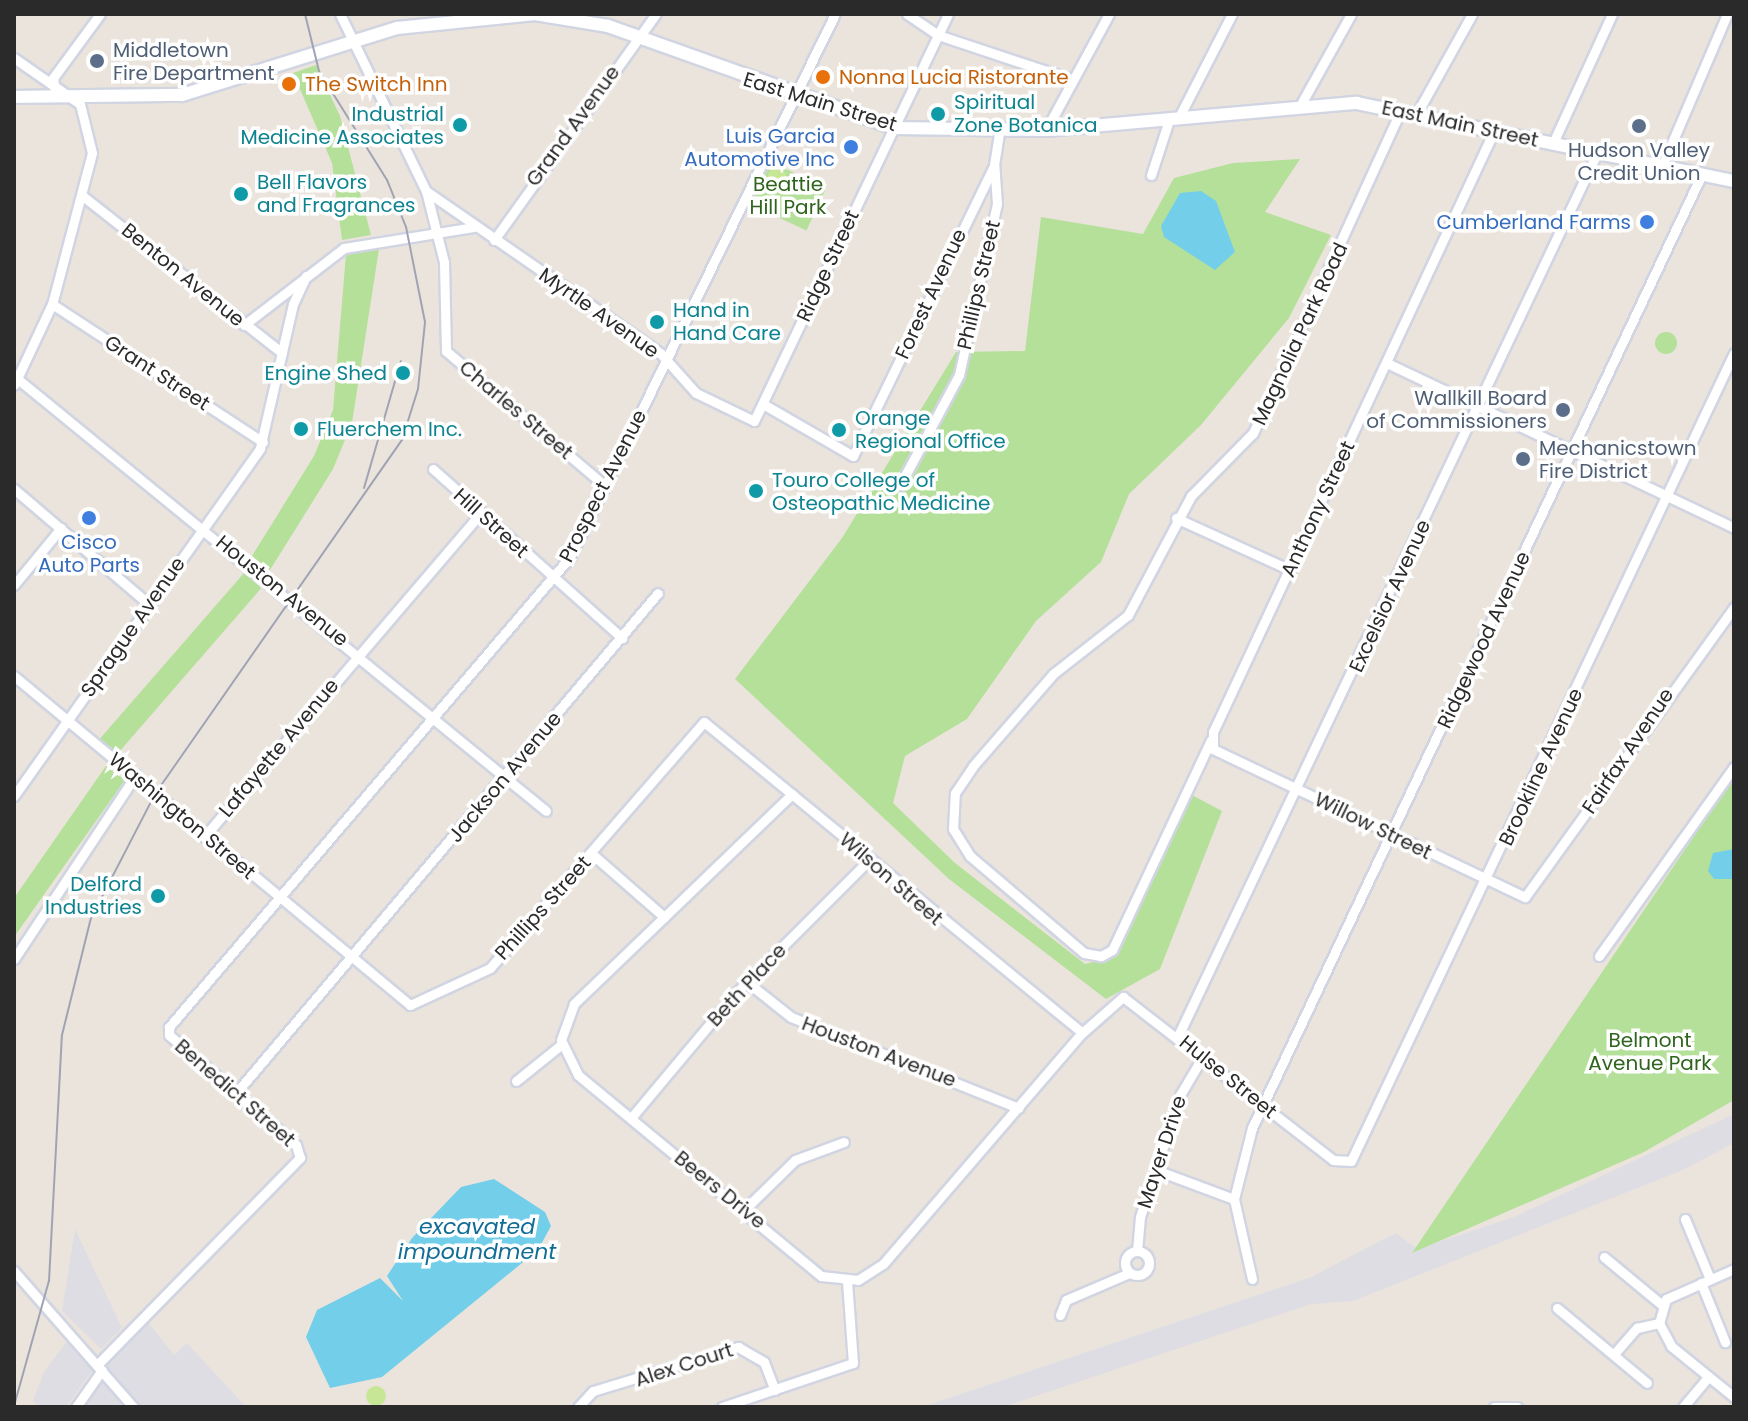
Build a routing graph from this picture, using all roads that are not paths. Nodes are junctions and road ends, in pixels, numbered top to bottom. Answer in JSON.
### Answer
{"nodes":[{"id":1,"x":100,"y":14,"type":"edge"},
{"id":2,"x":340,"y":14,"type":"edge"},
{"id":3,"x":656,"y":14,"type":"edge"},
{"id":4,"x":835,"y":14,"type":"edge"},
{"id":5,"x":907,"y":14,"type":"edge"},
{"id":6,"x":948,"y":14,"type":"edge"},
{"id":7,"x":1109,"y":14,"type":"edge"},
{"id":8,"x":1232,"y":14,"type":"edge"},
{"id":9,"x":1351,"y":14,"type":"edge"},
{"id":10,"x":1472,"y":14,"type":"edge"},
{"id":11,"x":1612,"y":14,"type":"edge"},
{"id":12,"x":1727,"y":14,"type":"edge"},
{"id":13,"x":474,"y":16,"type":"edge"},
{"id":14,"x":938,"y":35,"type":"junction"},
{"id":15,"x":638,"y":36,"type":"junction"},
{"id":16,"x":355,"y":42,"type":"junction"},
{"id":17,"x":14,"y":58,"type":"edge"},
{"id":18,"x":1070,"y":79,"type":"junction"},
{"id":19,"x":55,"y":91,"type":"junction"},
{"id":20,"x":14,"y":97,"type":"edge"},
{"id":21,"x":793,"y":97,"type":"junction"},
{"id":22,"x":1301,"y":104,"type":"junction"},
{"id":23,"x":1401,"y":110,"type":"junction"},
{"id":24,"x":1417,"y":113,"type":"junction"},
{"id":25,"x":1174,"y":120,"type":"junction"},
{"id":26,"x":894,"y":128,"type":"junction"},
{"id":27,"x":1046,"y":130,"type":"junction"},
{"id":28,"x":1494,"y":131,"type":"junction"},
{"id":29,"x":999,"y":132,"type":"junction"},
{"id":30,"x":1553,"y":143,"type":"junction"},
{"id":31,"x":1597,"y":153,"type":"junction"},
{"id":32,"x":994,"y":165,"type":"junction"},
{"id":33,"x":1662,"y":166,"type":"junction"},
{"id":34,"x":1702,"y":174,"type":"junction"},
{"id":35,"x":1151,"y":175,"type":"dead end"},
{"id":36,"x":1734,"y":181,"type":"edge"},
{"id":37,"x":426,"y":191,"type":"junction"},
{"id":38,"x":84,"y":197,"type":"junction"},
{"id":39,"x":473,"y":227,"type":"junction"},
{"id":40,"x":437,"y":231,"type":"junction"},
{"id":41,"x":494,"y":240,"type":"junction"},
{"id":42,"x":306,"y":276,"type":"junction"},
{"id":43,"x":52,"y":304,"type":"junction"},
{"id":44,"x":244,"y":325,"type":"junction"},
{"id":45,"x":282,"y":353,"type":"junction"},
{"id":46,"x":1734,"y":353,"type":"edge"},
{"id":47,"x":666,"y":361,"type":"junction"},
{"id":48,"x":1387,"y":363,"type":"junction"},
{"id":49,"x":16,"y":380,"type":"edge"},
{"id":50,"x":763,"y":404,"type":"junction"},
{"id":51,"x":1480,"y":407,"type":"junction"},
{"id":52,"x":263,"y":442,"type":"junction"},
{"id":53,"x":1573,"y":452,"type":"junction"},
{"id":54,"x":433,"y":469,"type":"dead end"},
{"id":55,"x":900,"y":485,"type":"dead end"},
{"id":56,"x":605,"y":486,"type":"junction"},
{"id":57,"x":14,"y":489,"type":"edge"},
{"id":58,"x":1666,"y":495,"type":"junction"},
{"id":59,"x":480,"y":514,"type":"junction"},
{"id":60,"x":1176,"y":518,"type":"junction"},
{"id":61,"x":61,"y":528,"type":"junction"},
{"id":62,"x":203,"y":528,"type":"junction"},
{"id":63,"x":1734,"y":528,"type":"edge"},
{"id":64,"x":1290,"y":570,"type":"junction"},
{"id":65,"x":553,"y":579,"type":"junction"},
{"id":66,"x":14,"y":585,"type":"edge"},
{"id":67,"x":658,"y":593,"type":"dead end"},
{"id":68,"x":150,"y":605,"type":"junction"},
{"id":69,"x":1734,"y":607,"type":"edge"},
{"id":70,"x":622,"y":638,"type":"junction"},
{"id":71,"x":359,"y":652,"type":"junction"},
{"id":72,"x":14,"y":676,"type":"edge"},
{"id":73,"x":432,"y":717,"type":"junction"},
{"id":74,"x":67,"y":721,"type":"junction"},
{"id":75,"x":704,"y":722,"type":"joint"},
{"id":76,"x":1211,"y":740,"type":"junction"},
{"id":77,"x":1734,"y":767,"type":"edge"},
{"id":78,"x":136,"y":775,"type":"junction"},
{"id":79,"x":504,"y":779,"type":"junction"},
{"id":80,"x":1300,"y":791,"type":"junction"},
{"id":81,"x":792,"y":794,"type":"junction"},
{"id":82,"x":14,"y":796,"type":"edge"},
{"id":83,"x":546,"y":811,"type":"dead end"},
{"id":84,"x":1393,"y":836,"type":"junction"},
{"id":85,"x":204,"y":837,"type":"junction"},
{"id":86,"x":592,"y":854,"type":"junction"},
{"id":87,"x":870,"y":859,"type":"junction"},
{"id":88,"x":1488,"y":882,"type":"junction"},
{"id":89,"x":1525,"y":897,"type":"joint"},
{"id":90,"x":279,"y":898,"type":"junction"},
{"id":91,"x":664,"y":917,"type":"junction"},
{"id":92,"x":1599,"y":956,"type":"dead end"},
{"id":93,"x":350,"y":958,"type":"junction"},
{"id":94,"x":14,"y":959,"type":"edge"},
{"id":95,"x":747,"y":982,"type":"junction"},
{"id":96,"x":1082,"y":1033,"type":"junction"},
{"id":97,"x":168,"y":1034,"type":"joint"},
{"id":98,"x":1178,"y":1036,"type":"junction"},
{"id":99,"x":562,"y":1044,"type":"junction"},
{"id":100,"x":1202,"y":1058,"type":"junction"},
{"id":101,"x":516,"y":1081,"type":"dead end"},
{"id":102,"x":236,"y":1093,"type":"junction"},
{"id":103,"x":1263,"y":1105,"type":"junction"},
{"id":104,"x":1019,"y":1108,"type":"junction"},
{"id":105,"x":631,"y":1118,"type":"junction"},
{"id":106,"x":844,"y":1142,"type":"dead end"},
{"id":107,"x":1333,"y":1160,"type":"joint"},
{"id":108,"x":1156,"y":1170,"type":"junction"},
{"id":109,"x":1234,"y":1199,"type":"junction"},
{"id":110,"x":745,"y":1209,"type":"junction"},
{"id":111,"x":1685,"y":1219,"type":"dead end"},
{"id":112,"x":1137,"y":1251,"type":"junction"},
{"id":113,"x":1604,"y":1257,"type":"dead end"},
{"id":114,"x":1734,"y":1269,"type":"edge"},
{"id":115,"x":14,"y":1271,"type":"edge"},
{"id":116,"x":1129,"y":1273,"type":"junction"},
{"id":117,"x":1252,"y":1279,"type":"dead end"},
{"id":118,"x":847,"y":1281,"type":"junction"},
{"id":119,"x":1705,"y":1281,"type":"junction"},
{"id":120,"x":1662,"y":1305,"type":"junction"},
{"id":121,"x":1557,"y":1308,"type":"dead end"},
{"id":122,"x":1060,"y":1315,"type":"dead end"},
{"id":123,"x":1659,"y":1323,"type":"junction"},
{"id":124,"x":1725,"y":1342,"type":"dead end"},
{"id":125,"x":1614,"y":1354,"type":"junction"},
{"id":126,"x":100,"y":1367,"type":"junction"},
{"id":127,"x":1708,"y":1377,"type":"junction"},
{"id":128,"x":1647,"y":1383,"type":"dead end"},
{"id":129,"x":775,"y":1390,"type":"junction"},
{"id":130,"x":1734,"y":1397,"type":"edge"},
{"id":131,"x":76,"y":1407,"type":"edge"},
{"id":132,"x":133,"y":1407,"type":"edge"},
{"id":133,"x":578,"y":1407,"type":"edge"},
{"id":134,"x":722,"y":1407,"type":"edge"},
{"id":135,"x":1494,"y":1407,"type":"edge"},
{"id":136,"x":1517,"y":1407,"type":"edge"},
{"id":137,"x":1683,"y":1407,"type":"edge"}],
"edges":[{"from":1,"to":19,"type":"street"},
{"from":2,"to":16,"type":"street","name":"Charles Street"},
{"from":3,"to":15,"type":"street","name":"Grand Avenue"},
{"from":4,"to":21,"type":"street","name":"Prospect Avenue"},
{"from":5,"to":14,"type":"street"},
{"from":6,"to":14,"type":"street","name":"Ridge Street"},
{"from":7,"to":18,"type":"street"},
{"from":8,"to":25,"type":"street"},
{"from":9,"to":22,"type":"street"},
{"from":10,"to":24,"type":"street"},
{"from":11,"to":30,"type":"street"},
{"from":12,"to":33,"type":"street"},
{"from":13,"to":15,"type":"main road","name":"East Main Street"},
{"from":13,"to":16,"type":"main road","name":"East Main Street"},
{"from":14,"to":18,"type":"street"},
{"from":14,"to":26,"type":"street","name":"Ridge Street"},
{"from":15,"to":21,"type":"main road","name":"East Main Street"},
{"from":15,"to":41,"type":"street","name":"Grand Avenue"},
{"from":16,"to":19,"type":"main road","name":"East Main Street"},
{"from":16,"to":37,"type":"street","name":"Charles Street"},
{"from":17,"to":19,"type":"street"},
{"from":18,"to":27,"type":"street"},
{"from":19,"to":20,"type":"main road","name":"East Main Street"},
{"from":19,"to":38,"type":"street"},
{"from":21,"to":26,"type":"main road","name":"East Main Street"},
{"from":21,"to":47,"type":"street","name":"Prospect Avenue"},
{"from":22,"to":23,"type":"main road","name":"East Main Street"},
{"from":22,"to":25,"type":"main road","name":"East Main Street"},
{"from":23,"to":24,"type":"main road","name":"East Main Street"},
{"from":23,"to":60,"type":"street","name":"Magnolia Park Road"},
{"from":24,"to":28,"type":"main road","name":"East Main Street"},
{"from":25,"to":27,"type":"main road","name":"East Main Street"},
{"from":25,"to":35,"type":"street"},
{"from":26,"to":29,"type":"main road","name":"East Main Street"},
{"from":26,"to":50,"type":"street","name":"Ridge Street"},
{"from":27,"to":29,"type":"main road","name":"East Main Street"},
{"from":28,"to":30,"type":"main road","name":"East Main Street"},
{"from":28,"to":48,"type":"street","name":"Anthony Street"},
{"from":29,"to":32,"type":"street","name":"Forest Avenue"},
{"from":30,"to":31,"type":"main road","name":"East Main Street"},
{"from":31,"to":33,"type":"main road","name":"East Main Street"},
{"from":31,"to":51,"type":"street","name":"Excelsior Avenue"},
{"from":32,"to":50,"type":"street","name":"Forest Avenue"},
{"from":32,"to":55,"type":"street","name":"Phillips Street"},
{"from":33,"to":34,"type":"main road","name":"East Main Street"},
{"from":34,"to":36,"type":"main road","name":"East Main Street"},
{"from":34,"to":53,"type":"street","name":"Ridgewood Avenue"},
{"from":37,"to":39,"type":"street","name":"Myrtle Avenue"},
{"from":37,"to":40,"type":"street","name":"Charles Street"},
{"from":38,"to":43,"type":"street"},
{"from":38,"to":44,"type":"street","name":"Benton Avenue"},
{"from":39,"to":40,"type":"street"},
{"from":39,"to":41,"type":"street","name":"Myrtle Avenue"},
{"from":40,"to":42,"type":"street"},
{"from":40,"to":56,"type":"street","name":"Charles Street"},
{"from":41,"to":47,"type":"street","name":"Myrtle Avenue"},
{"from":42,"to":44,"type":"street"},
{"from":42,"to":45,"type":"street","name":"Sprague Avenue"},
{"from":43,"to":49,"type":"street"},
{"from":43,"to":52,"type":"street","name":"Grant Street"},
{"from":44,"to":45,"type":"street","name":"Benton Avenue"},
{"from":45,"to":52,"type":"street","name":"Sprague Avenue"},
{"from":46,"to":58,"type":"street","name":"Brookline Avenue"},
{"from":47,"to":50,"type":"street","name":"Myrtle Avenue"},
{"from":47,"to":56,"type":"street","name":"Prospect Avenue"},
{"from":48,"to":51,"type":"street"},
{"from":48,"to":64,"type":"street","name":"Anthony Street"},
{"from":49,"to":62,"type":"street","name":"Houston Avenue"},
{"from":51,"to":53,"type":"street"},
{"from":51,"to":80,"type":"street","name":"Excelsior Avenue"},
{"from":52,"to":62,"type":"street","name":"Sprague Avenue"},
{"from":53,"to":58,"type":"street"},
{"from":53,"to":84,"type":"street","name":"Ridgewood Avenue"},
{"from":54,"to":59,"type":"street","name":"Hill Street"},
{"from":56,"to":65,"type":"street","name":"Prospect Avenue"},
{"from":57,"to":61,"type":"street"},
{"from":58,"to":63,"type":"street"},
{"from":58,"to":88,"type":"street","name":"Brookline Avenue"},
{"from":59,"to":65,"type":"street","name":"Hill Street"},
{"from":59,"to":71,"type":"street","name":"Lafayette Avenue"},
{"from":60,"to":64,"type":"street"},
{"from":60,"to":76,"type":"street","name":"Magnolia Park Road"},
{"from":61,"to":66,"type":"street"},
{"from":61,"to":68,"type":"street"},
{"from":62,"to":68,"type":"street","name":"Sprague Avenue"},
{"from":62,"to":71,"type":"street","name":"Houston Avenue"},
{"from":64,"to":76,"type":"street","name":"Anthony Street"},
{"from":65,"to":70,"type":"street","name":"Hill Street"},
{"from":65,"to":73,"type":"street","name":"Prospect Avenue"},
{"from":67,"to":70,"type":"street","name":"Jackson Avenue"},
{"from":68,"to":74,"type":"street","name":"Sprague Avenue"},
{"from":69,"to":89,"type":"street","name":"Fairfax Avenue"},
{"from":70,"to":79,"type":"street","name":"Jackson Avenue"},
{"from":71,"to":73,"type":"street","name":"Houston Avenue"},
{"from":71,"to":85,"type":"street","name":"Lafayette Avenue"},
{"from":72,"to":74,"type":"street","name":"Washington Street"},
{"from":73,"to":79,"type":"street","name":"Houston Avenue"},
{"from":73,"to":90,"type":"street","name":"Prospect Avenue"},
{"from":74,"to":78,"type":"street","name":"Washington Street"},
{"from":74,"to":82,"type":"street","name":"Sprague Avenue"},
{"from":75,"to":81,"type":"street","name":"Wilson Street"},
{"from":75,"to":86,"type":"street","name":"Phillips Street"},
{"from":76,"to":80,"type":"street","name":"Willow Street"},
{"from":77,"to":92,"type":"street"},
{"from":78,"to":85,"type":"street","name":"Washington Street"},
{"from":78,"to":94,"type":"street"},
{"from":79,"to":83,"type":"street","name":"Houston Avenue"},
{"from":79,"to":93,"type":"street","name":"Jackson Avenue"},
{"from":80,"to":84,"type":"street","name":"Willow Street"},
{"from":80,"to":98,"type":"street","name":"Excelsior Avenue"},
{"from":81,"to":87,"type":"street","name":"Wilson Street"},
{"from":81,"to":91,"type":"street"},
{"from":84,"to":88,"type":"street","name":"Willow Street"},
{"from":84,"to":103,"type":"street","name":"Ridgewood Avenue"},
{"from":85,"to":90,"type":"street","name":"Washington Street"},
{"from":86,"to":91,"type":"street"},
{"from":86,"to":93,"type":"street","name":"Phillips Street"},
{"from":87,"to":95,"type":"street","name":"Beth Place"},
{"from":87,"to":96,"type":"street","name":"Wilson Street"},
{"from":88,"to":89,"type":"street","name":"Willow Street"},
{"from":88,"to":107,"type":"street","name":"Brookline Avenue"},
{"from":90,"to":93,"type":"street","name":"Washington Street"},
{"from":90,"to":97,"type":"street","name":"Prospect Avenue"},
{"from":91,"to":99,"type":"street"},
{"from":93,"to":102,"type":"street","name":"Jackson Avenue"},
{"from":95,"to":104,"type":"street","name":"Houston Avenue"},
{"from":95,"to":105,"type":"street","name":"Beth Place"},
{"from":96,"to":98,"type":"street","name":"Hulse Street"},
{"from":96,"to":104,"type":"street"},
{"from":97,"to":102,"type":"street","name":"Benedict Street"},
{"from":98,"to":100,"type":"street","name":"Hulse Street"},
{"from":99,"to":101,"type":"street"},
{"from":99,"to":105,"type":"street","name":"Beers Drive"},
{"from":100,"to":103,"type":"street","name":"Hulse Street"},
{"from":100,"to":108,"type":"street","name":"Mayer Drive"},
{"from":102,"to":126,"type":"street","name":"Benedict Street"},
{"from":103,"to":107,"type":"street","name":"Hulse Street"},
{"from":103,"to":109,"type":"street","name":"Ridgewood Avenue"},
{"from":104,"to":118,"type":"street"},
{"from":105,"to":110,"type":"street","name":"Beers Drive"},
{"from":106,"to":110,"type":"street"},
{"from":108,"to":109,"type":"street"},
{"from":108,"to":112,"type":"street","name":"Mayer Drive"},
{"from":109,"to":117,"type":"street"},
{"from":110,"to":118,"type":"street","name":"Beers Drive"},
{"from":111,"to":119,"type":"street"},
{"from":112,"to":116,"type":"street","name":"Mayer Drive"},
{"from":112,"to":116,"type":"street","name":"Mayer Drive"},
{"from":113,"to":120,"type":"street"},
{"from":114,"to":119,"type":"street"},
{"from":115,"to":126,"type":"street"},
{"from":116,"to":122,"type":"street"},
{"from":118,"to":129,"type":"street"},
{"from":119,"to":120,"type":"street"},
{"from":119,"to":124,"type":"street"},
{"from":120,"to":123,"type":"street"},
{"from":121,"to":125,"type":"street"},
{"from":123,"to":125,"type":"street"},
{"from":123,"to":127,"type":"street"},
{"from":125,"to":128,"type":"street"},
{"from":126,"to":131,"type":"street"},
{"from":126,"to":132,"type":"street"},
{"from":127,"to":130,"type":"street"},
{"from":127,"to":137,"type":"street"},
{"from":129,"to":133,"type":"street","name":"Alex Court"},
{"from":129,"to":134,"type":"street"},
{"from":135,"to":136,"type":"street"}]}
